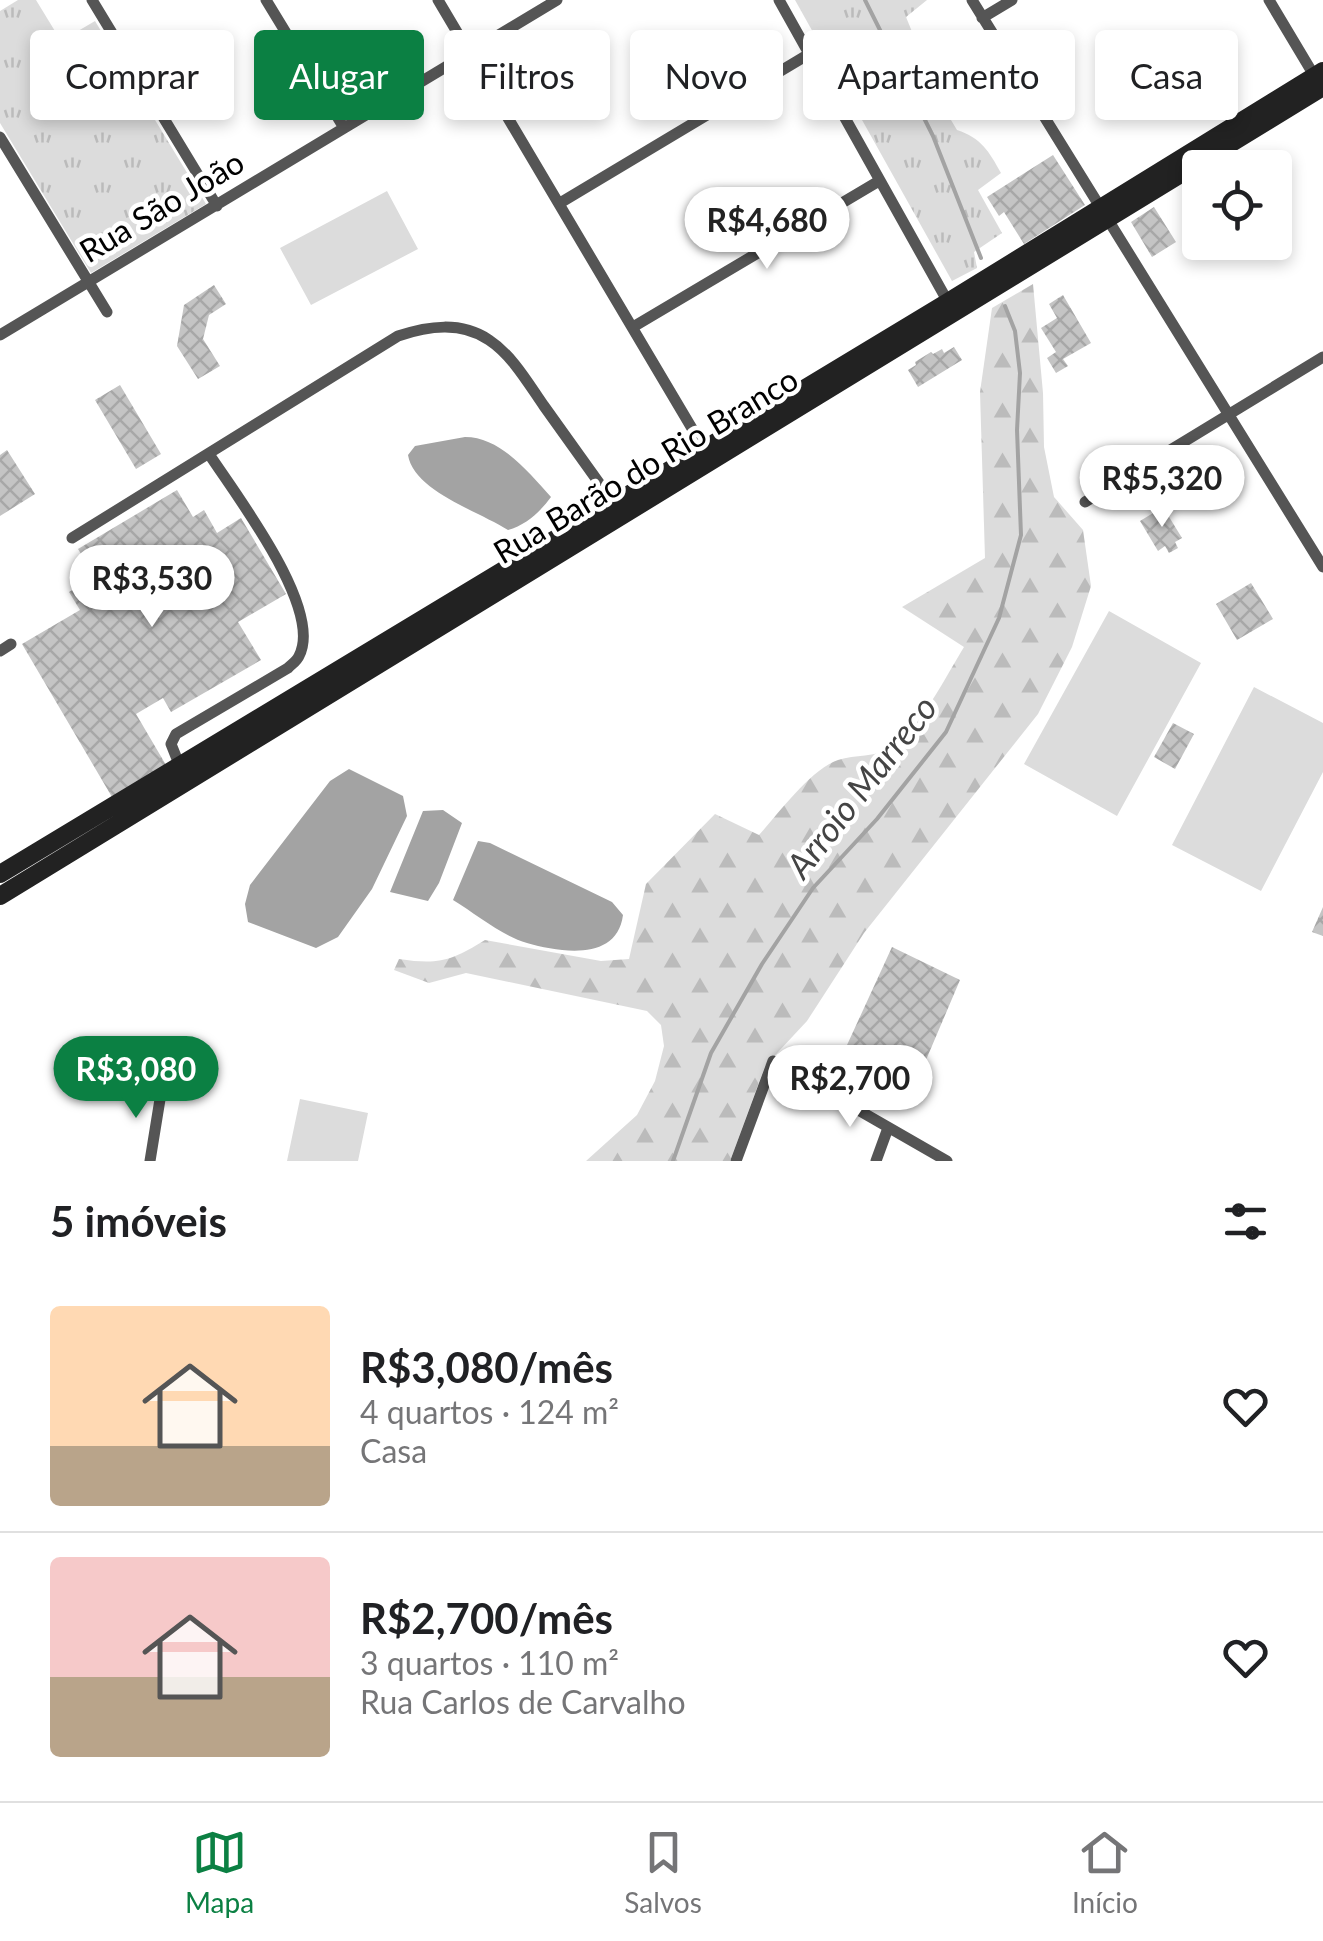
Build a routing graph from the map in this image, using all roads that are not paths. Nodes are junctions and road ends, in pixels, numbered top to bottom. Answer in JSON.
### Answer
{"nodes":[{"id":1,"x":92,"y":0,"type":"edge"},
{"id":2,"x":266,"y":0,"type":"edge"},
{"id":3,"x":438,"y":0,"type":"edge"},
{"id":4,"x":558,"y":0,"type":"edge"},
{"id":5,"x":778,"y":0,"type":"edge"},
{"id":6,"x":972,"y":0,"type":"edge"},
{"id":7,"x":1012,"y":0,"type":"edge"},
{"id":8,"x":1269,"y":0,"type":"edge"},
{"id":9,"x":982,"y":18,"type":"junction"},
{"id":10,"x":456,"y":30,"type":"edge"},
{"id":11,"x":507,"y":30,"type":"edge"},
{"id":12,"x":803,"y":44,"type":"edge"},
{"id":13,"x":803,"y":58,"type":"edge"},
{"id":14,"x":444,"y":68,"type":"edge"},
{"id":15,"x":1321,"y":83,"type":"edge"},
{"id":16,"x":510,"y":120,"type":"edge"},
{"id":17,"x":845,"y":120,"type":"edge"},
{"id":18,"x":344,"y":128,"type":"junction"},
{"id":19,"x":0,"y":137,"type":"edge"},
{"id":20,"x":879,"y":181,"type":"junction"},
{"id":21,"x":560,"y":204,"type":"junction"},
{"id":22,"x":217,"y":206,"type":"junction"},
{"id":23,"x":1103,"y":215,"type":"junction"},
{"id":24,"x":1030,"y":259,"type":"junction"},
{"id":25,"x":89,"y":284,"type":"junction"},
{"id":26,"x":948,"y":302,"type":"junction"},
{"id":27,"x":107,"y":312,"type":"dead end"},
{"id":28,"x":633,"y":327,"type":"junction"},
{"id":29,"x":0,"y":335,"type":"edge"},
{"id":30,"x":1323,"y":357,"type":"edge"},
{"id":31,"x":1228,"y":414,"type":"junction"},
{"id":32,"x":210,"y":454,"type":"junction"},
{"id":33,"x":708,"y":454,"type":"junction"},
{"id":34,"x":1085,"y":502,"type":"dead end"},
{"id":35,"x":618,"y":510,"type":"junction"},
{"id":36,"x":72,"y":538,"type":"dead end"},
{"id":37,"x":1323,"y":567,"type":"edge"},
{"id":38,"x":184,"y":773,"type":"junction"},
{"id":39,"x":0,"y":874,"type":"edge"},
{"id":40,"x":0,"y":896,"type":"edge"},
{"id":41,"x":162,"y":1087,"type":"dead end"},
{"id":42,"x":888,"y":1128,"type":"junction"},
{"id":43,"x":150,"y":1161,"type":"edge"},
{"id":44,"x":736,"y":1161,"type":"edge"},
{"id":45,"x":876,"y":1161,"type":"edge"},
{"id":46,"x":947,"y":1161,"type":"edge"}],
"edges":[{"from":1,"to":22,"type":"street"},
{"from":2,"to":18,"type":"street"},
{"from":3,"to":10,"type":"street"},
{"from":4,"to":11,"type":"street","name":"Rua São João"},
{"from":5,"to":12,"type":"street"},
{"from":6,"to":9,"type":"street"},
{"from":7,"to":9,"type":"street"},
{"from":8,"to":15,"type":"street"},
{"from":9,"to":23,"type":"street"},
{"from":13,"to":21,"type":"street"},
{"from":14,"to":18,"type":"street","name":"Rua São João"},
{"from":15,"to":23,"type":"main road","name":"Rua Barão do Rio Branco"},
{"from":16,"to":21,"type":"street"},
{"from":17,"to":20,"type":"street"},
{"from":18,"to":22,"type":"street","name":"Rua São João"},
{"from":19,"to":25,"type":"street"},
{"from":20,"to":26,"type":"street"},
{"from":20,"to":28,"type":"street"},
{"from":21,"to":28,"type":"street"},
{"from":22,"to":25,"type":"street","name":"Rua São João"},
{"from":23,"to":24,"type":"main road","name":"Rua Barão do Rio Branco"},
{"from":23,"to":31,"type":"street"},
{"from":24,"to":26,"type":"main road","name":"Rua Barão do Rio Branco"},
{"from":24,"to":33,"type":"main road","name":"Rua Barão do Rio Branco"},
{"from":25,"to":27,"type":"street"},
{"from":25,"to":29,"type":"street","name":"Rua São João"},
{"from":26,"to":33,"type":"main road","name":"Rua Barão do Rio Branco"},
{"from":28,"to":33,"type":"street"},
{"from":30,"to":31,"type":"street"},
{"from":31,"to":34,"type":"street"},
{"from":31,"to":37,"type":"street"},
{"from":32,"to":35,"type":"street"},
{"from":32,"to":36,"type":"street"},
{"from":32,"to":38,"type":"street"},
{"from":33,"to":35,"type":"main road","name":"Rua Barão do Rio Branco"},
{"from":35,"to":38,"type":"main road","name":"Rua Barão do Rio Branco"},
{"from":38,"to":39,"type":"main road","name":"Rua Barão do Rio Branco"},
{"from":38,"to":40,"type":"main road","name":"Rua Barão do Rio Branco"},
{"from":41,"to":43,"type":"street"},
{"from":42,"to":44,"type":"street"},
{"from":42,"to":45,"type":"street"},
{"from":42,"to":46,"type":"street"}]}
